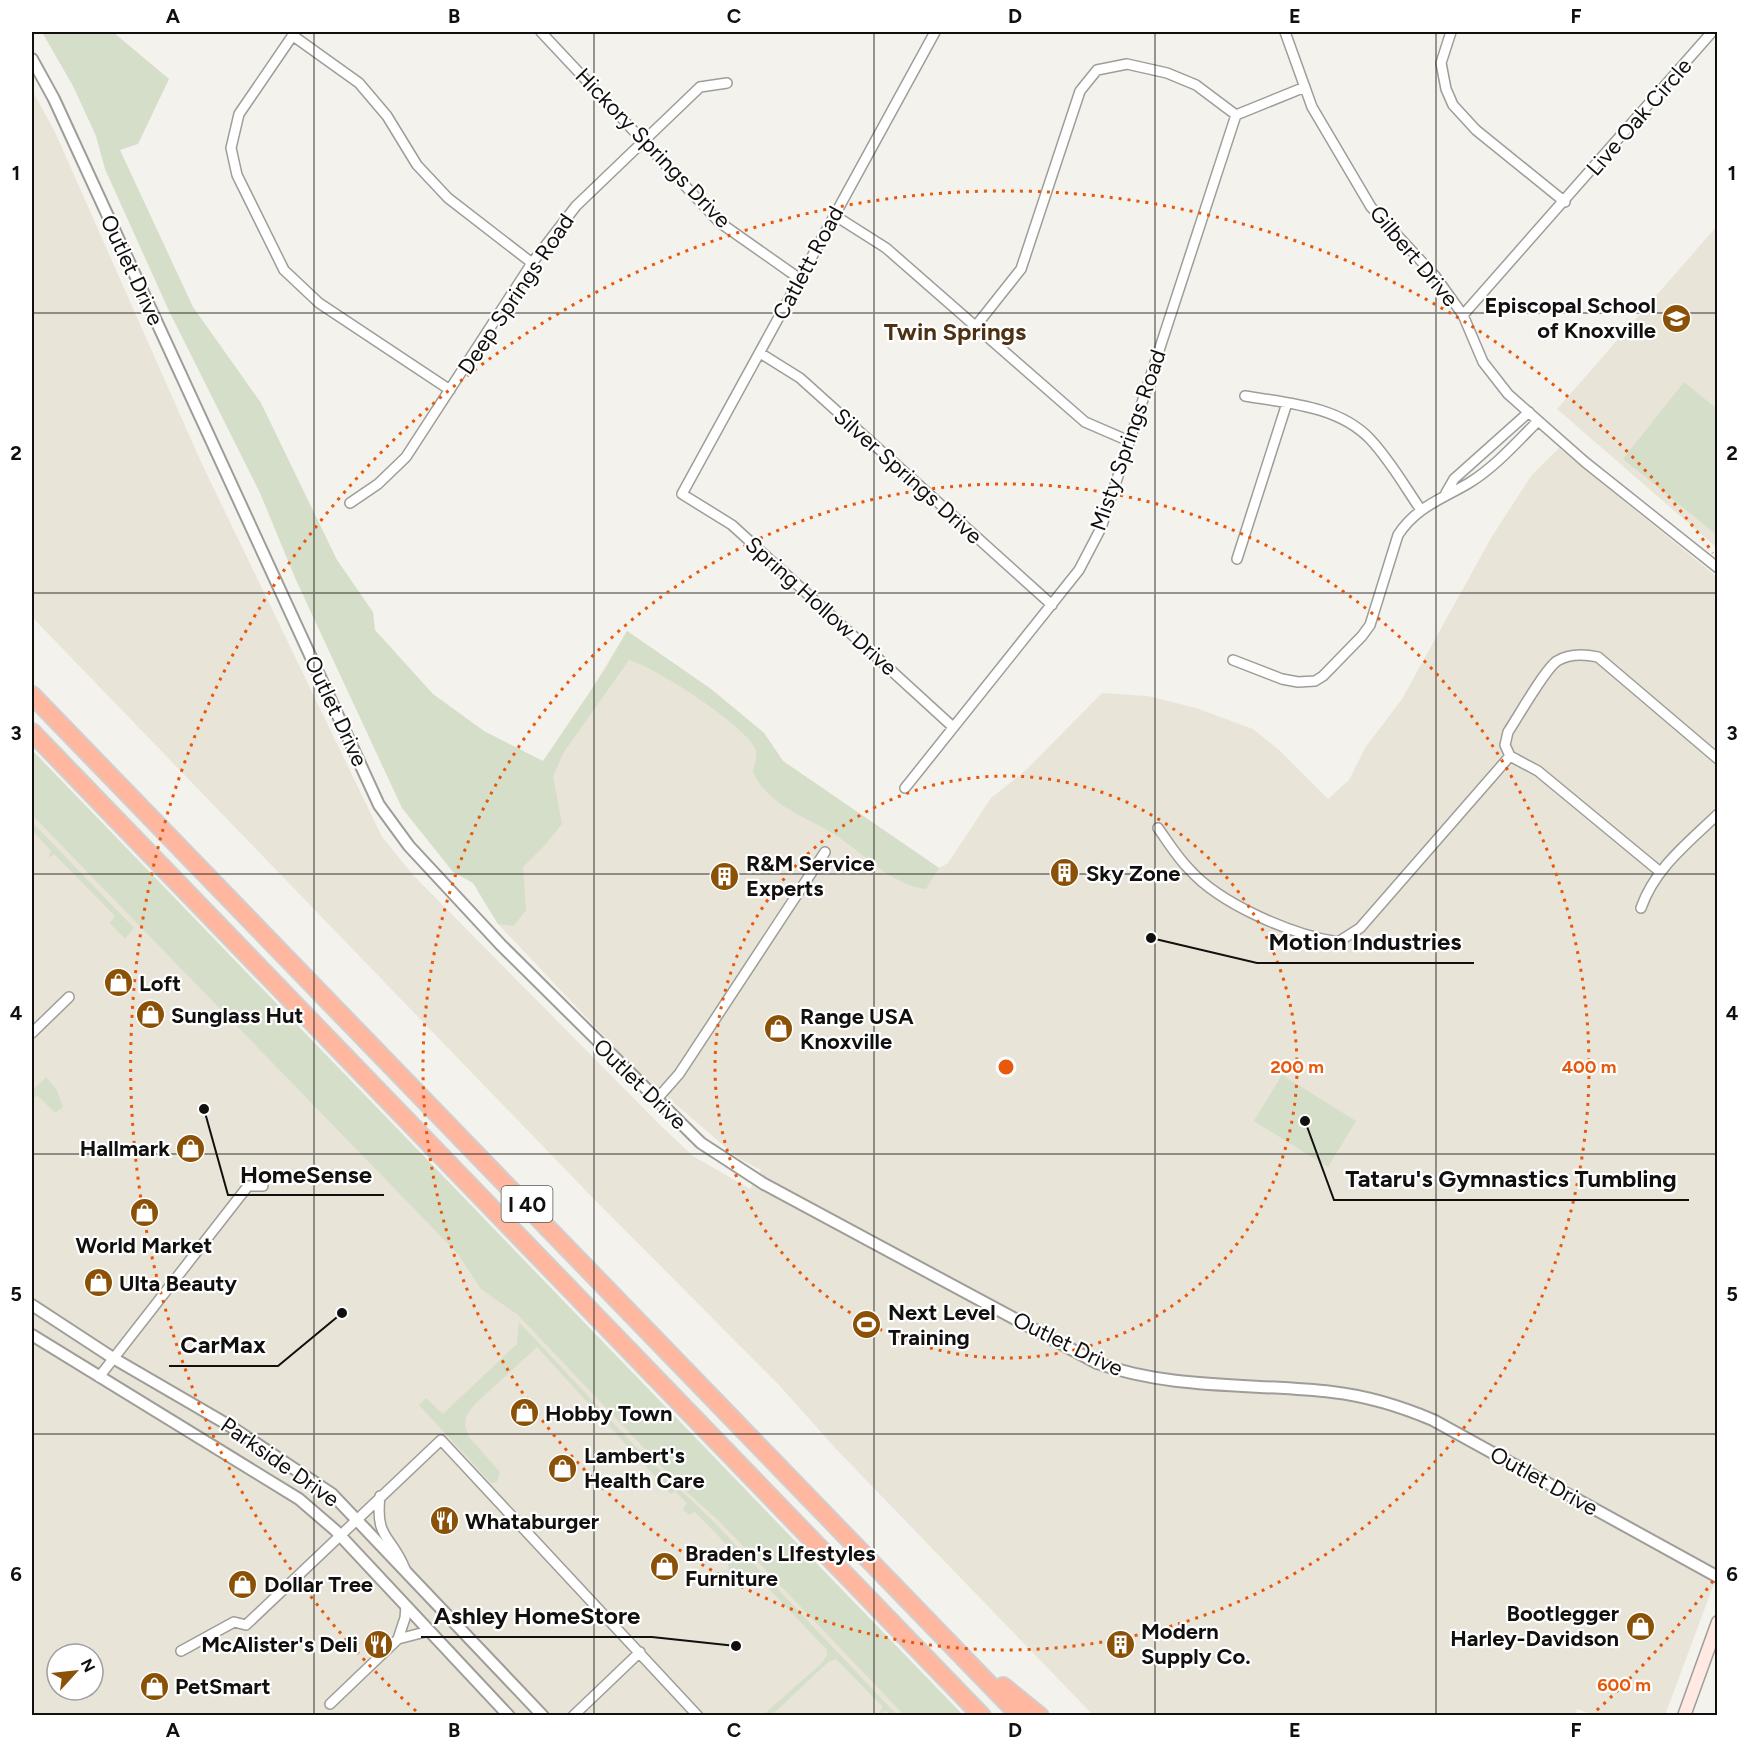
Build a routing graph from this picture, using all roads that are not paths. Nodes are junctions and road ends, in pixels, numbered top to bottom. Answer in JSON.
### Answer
{"nodes":[{"id":1,"x":541,"y":32,"type":"edge"},
{"id":2,"x":935,"y":32,"type":"edge"},
{"id":3,"x":1285,"y":32,"type":"edge"},
{"id":4,"x":1451,"y":32,"type":"edge"},
{"id":5,"x":1712,"y":32,"type":"edge"},
{"id":6,"x":293,"y":33,"type":"edge"},
{"id":7,"x":32,"y":59,"type":"edge"},
{"id":8,"x":727,"y":83,"type":"dead end"},
{"id":9,"x":1305,"y":87,"type":"junction"},
{"id":10,"x":1236,"y":114,"type":"junction"},
{"id":11,"x":644,"y":141,"type":"junction"},
{"id":12,"x":1565,"y":202,"type":"junction"},
{"id":13,"x":834,"y":215,"type":"junction"},
{"id":14,"x":532,"y":263,"type":"junction"},
{"id":15,"x":800,"y":279,"type":"junction"},
{"id":16,"x":1463,"y":315,"type":"junction"},
{"id":17,"x":975,"y":327,"type":"junction"},
{"id":18,"x":760,"y":353,"type":"junction"},
{"id":19,"x":450,"y":390,"type":"junction"},
{"id":20,"x":1245,"y":396,"type":"dead end"},
{"id":21,"x":1287,"y":403,"type":"junction"},
{"id":22,"x":1529,"y":412,"type":"junction"},
{"id":23,"x":1538,"y":421,"type":"junction"},
{"id":24,"x":1129,"y":441,"type":"junction"},
{"id":25,"x":1446,"y":493,"type":"junction"},
{"id":26,"x":682,"y":494,"type":"joint"},
{"id":27,"x":350,"y":503,"type":"dead end"},
{"id":28,"x":1422,"y":510,"type":"junction"},
{"id":29,"x":1237,"y":559,"type":"dead end"},
{"id":30,"x":1718,"y":568,"type":"edge"},
{"id":31,"x":1052,"y":605,"type":"junction"},
{"id":32,"x":1233,"y":660,"type":"dead end"},
{"id":33,"x":32,"y":695,"type":"edge"},
{"id":34,"x":953,"y":727,"type":"junction"},
{"id":35,"x":32,"y":732,"type":"edge"},
{"id":36,"x":1510,"y":756,"type":"junction"},
{"id":37,"x":1718,"y":759,"type":"edge"},
{"id":38,"x":905,"y":788,"type":"dead end"},
{"id":39,"x":1718,"y":814,"type":"edge"},
{"id":40,"x":1158,"y":828,"type":"dead end"},
{"id":41,"x":825,"y":852,"type":"dead end"},
{"id":42,"x":1659,"y":871,"type":"junction"},
{"id":43,"x":1641,"y":908,"type":"dead end"},
{"id":44,"x":69,"y":997,"type":"dead end"},
{"id":45,"x":32,"y":1033,"type":"edge"},
{"id":46,"x":657,"y":1100,"type":"junction"},
{"id":47,"x":263,"y":1186,"type":"dead end"},
{"id":48,"x":32,"y":1305,"type":"edge"},
{"id":49,"x":32,"y":1335,"type":"edge"},
{"id":50,"x":113,"y":1358,"type":"junction"},
{"id":51,"x":99,"y":1377,"type":"junction"},
{"id":52,"x":380,"y":1496,"type":"junction"},
{"id":53,"x":357,"y":1518,"type":"junction"},
{"id":54,"x":339,"y":1534,"type":"junction"},
{"id":55,"x":405,"y":1569,"type":"junction"},
{"id":56,"x":1718,"y":1577,"type":"edge"},
{"id":57,"x":406,"y":1606,"type":"junction"},
{"id":58,"x":1718,"y":1622,"type":"edge"},
{"id":59,"x":429,"y":1631,"type":"junction"},
{"id":60,"x":398,"y":1640,"type":"junction"},
{"id":61,"x":181,"y":1651,"type":"dead end"},
{"id":62,"x":639,"y":1652,"type":"junction"},
{"id":63,"x":959,"y":1652,"type":"junction"},
{"id":64,"x":330,"y":1704,"type":"dead end"},
{"id":65,"x":580,"y":1712,"type":"edge"},
{"id":66,"x":508,"y":1716,"type":"edge"},
{"id":67,"x":543,"y":1716,"type":"edge"},
{"id":68,"x":573,"y":1716,"type":"edge"},
{"id":69,"x":698,"y":1716,"type":"edge"},
{"id":70,"x":982,"y":1716,"type":"edge"},
{"id":71,"x":1020,"y":1716,"type":"edge"},
{"id":72,"x":1040,"y":1716,"type":"edge"},
{"id":73,"x":1684,"y":1716,"type":"edge"}],
"edges":[{"from":1,"to":11,"type":"street","name":"Hickory Springs Drive"},
{"from":2,"to":13,"type":"street","name":"Catlett Road"},
{"from":3,"to":9,"type":"street","name":"Gilbert Drive"},
{"from":4,"to":12,"type":"street"},
{"from":5,"to":12,"type":"street","name":"Live Oak Circle"},
{"from":6,"to":14,"type":"street"},
{"from":6,"to":19,"type":"street"},
{"from":7,"to":46,"type":"street","name":"Outlet Drive"},
{"from":8,"to":11,"type":"street","name":"Deep Springs Road"},
{"from":9,"to":10,"type":"street"},
{"from":9,"to":16,"type":"street","name":"Gilbert Drive"},
{"from":10,"to":17,"type":"street"},
{"from":10,"to":24,"type":"street","name":"Misty Springs Road"},
{"from":11,"to":14,"type":"street","name":"Deep Springs Road"},
{"from":11,"to":15,"type":"street","name":"Hickory Springs Drive"},
{"from":12,"to":16,"type":"street","name":"Live Oak Circle"},
{"from":13,"to":15,"type":"street","name":"Catlett Road"},
{"from":13,"to":17,"type":"street"},
{"from":14,"to":19,"type":"street","name":"Deep Springs Road"},
{"from":15,"to":18,"type":"street","name":"Catlett Road"},
{"from":16,"to":22,"type":"street","name":"Gilbert Drive"},
{"from":17,"to":24,"type":"street"},
{"from":18,"to":26,"type":"street","name":"Catlett Road"},
{"from":18,"to":31,"type":"street","name":"Silver Springs Drive"},
{"from":19,"to":27,"type":"street","name":"Deep Springs Road"},
{"from":20,"to":21,"type":"street"},
{"from":21,"to":28,"type":"street"},
{"from":21,"to":29,"type":"street"},
{"from":22,"to":23,"type":"street","name":"Gilbert Drive"},
{"from":22,"to":25,"type":"street"},
{"from":23,"to":25,"type":"street"},
{"from":23,"to":30,"type":"street","name":"Gilbert Drive"},
{"from":24,"to":31,"type":"street","name":"Misty Springs Road"},
{"from":25,"to":28,"type":"street"},
{"from":26,"to":34,"type":"street","name":"Spring Hollow Drive"},
{"from":28,"to":32,"type":"street"},
{"from":31,"to":34,"type":"street","name":"Misty Springs Road"},
{"from":33,"to":63,"type":"highway","number":"I 40"},
{"from":34,"to":38,"type":"street","name":"Misty Springs Road"},
{"from":35,"to":70,"type":"highway","number":"I 40"},
{"from":36,"to":37,"type":"street"},
{"from":36,"to":40,"type":"street"},
{"from":36,"to":42,"type":"street"},
{"from":39,"to":42,"type":"street"},
{"from":41,"to":46,"type":"street"},
{"from":42,"to":43,"type":"street"},
{"from":44,"to":45,"type":"street"},
{"from":46,"to":56,"type":"street","name":"Outlet Drive"},
{"from":47,"to":50,"type":"street"},
{"from":48,"to":50,"type":"street","name":"Parkside Drive"},
{"from":49,"to":51,"type":"street","name":"Parkside Drive"},
{"from":50,"to":51,"type":"street"},
{"from":50,"to":53,"type":"street","name":"Parkside Drive"},
{"from":51,"to":54,"type":"street","name":"Parkside Drive"},
{"from":52,"to":53,"type":"street"},
{"from":52,"to":55,"type":"street"},
{"from":52,"to":62,"type":"street"},
{"from":53,"to":54,"type":"street"},
{"from":53,"to":55,"type":"street","name":"Parkside Drive"},
{"from":54,"to":57,"type":"street","name":"Parkside Drive"},
{"from":54,"to":61,"type":"street"},
{"from":55,"to":67,"type":"street","name":"Parkside Drive"},
{"from":57,"to":59,"type":"street","name":"Parkside Drive"},
{"from":57,"to":60,"type":"street"},
{"from":58,"to":73,"type":"main road"},
{"from":59,"to":60,"type":"street"},
{"from":59,"to":66,"type":"street","name":"Parkside Drive"},
{"from":60,"to":64,"type":"street"},
{"from":62,"to":65,"type":"street"},
{"from":62,"to":69,"type":"street"},
{"from":63,"to":71,"type":"highway","number":"I 40"},
{"from":63,"to":72,"type":"highway"},
{"from":65,"to":68,"type":"street"}]}
